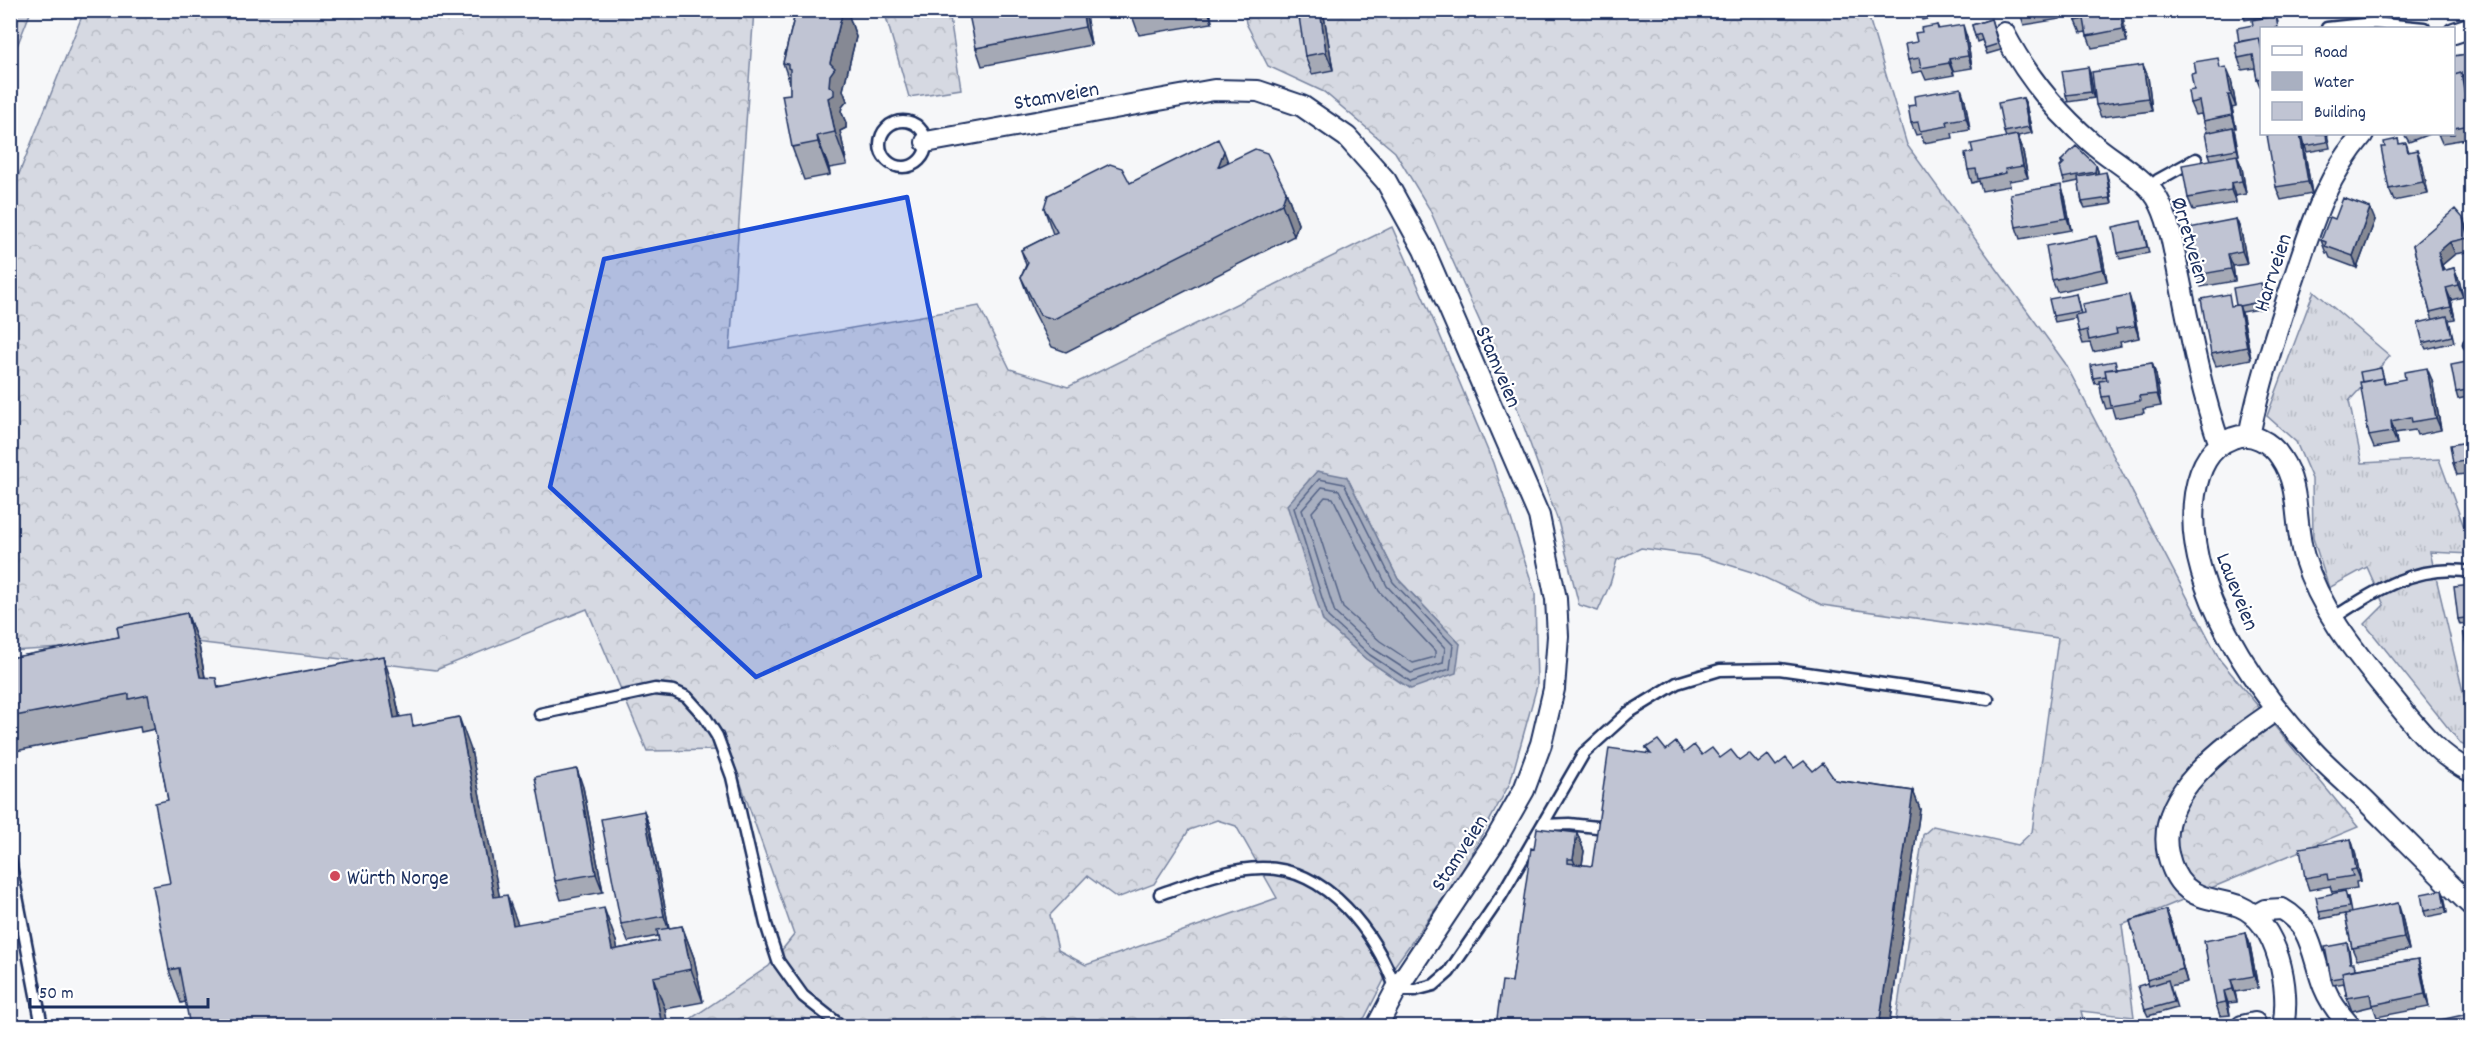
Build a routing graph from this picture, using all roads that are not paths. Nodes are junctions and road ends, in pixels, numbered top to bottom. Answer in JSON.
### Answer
{"nodes":[{"id":1,"x":2336,"y":27,"type":"edge"},
{"id":2,"x":2414,"y":27,"type":"edge"},
{"id":3,"x":2472,"y":27,"type":"edge"},
{"id":4,"x":2004,"y":33,"type":"dead end"},
{"id":5,"x":2455,"y":33,"type":"edge"},
{"id":6,"x":2362,"y":135,"type":"edge"},
{"id":7,"x":926,"y":142,"type":"junction"},
{"id":8,"x":2196,"y":159,"type":"dead end"},
{"id":9,"x":2149,"y":188,"type":"junction"},
{"id":10,"x":2249,"y":436,"type":"junction"},
{"id":11,"x":2220,"y":445,"type":"junction"},
{"id":12,"x":2472,"y":572,"type":"edge"},
{"id":13,"x":2332,"y":619,"type":"junction"},
{"id":14,"x":1988,"y":699,"type":"dead end"},
{"id":15,"x":2276,"y":710,"type":"junction"},
{"id":16,"x":540,"y":714,"type":"dead end"},
{"id":17,"x":2472,"y":772,"type":"edge"},
{"id":18,"x":1543,"y":825,"type":"junction"},
{"id":19,"x":1606,"y":828,"type":"edge"},
{"id":20,"x":10,"y":860,"type":"edge"},
{"id":21,"x":1160,"y":894,"type":"dead end"},
{"id":22,"x":2472,"y":906,"type":"edge"},
{"id":23,"x":2254,"y":916,"type":"junction"},
{"id":24,"x":1396,"y":990,"type":"junction"},
{"id":25,"x":42,"y":1026,"type":"edge"},
{"id":26,"x":841,"y":1026,"type":"edge"},
{"id":27,"x":1377,"y":1026,"type":"edge"},
{"id":28,"x":2283,"y":1026,"type":"edge"},
{"id":29,"x":2350,"y":1026,"type":"edge"}],
"edges":[{"from":1,"to":2,"type":"lane"},
{"from":3,"to":5,"type":"street"},
{"from":4,"to":9,"type":"street","name":"Ørretveien"},
{"from":6,"to":10,"type":"street","name":"Harrveien"},
{"from":7,"to":7,"type":"lane"},
{"from":7,"to":24,"type":"street","name":"Stamveien"},
{"from":8,"to":9,"type":"lane"},
{"from":9,"to":11,"type":"street","name":"Ørretveien"},
{"from":10,"to":11,"type":"street"},
{"from":10,"to":13,"type":"street"},
{"from":11,"to":15,"type":"street","name":"Laueveien"},
{"from":12,"to":13,"type":"lane"},
{"from":13,"to":17,"type":"street"},
{"from":14,"to":18,"type":"lane"},
{"from":15,"to":22,"type":"street","name":"Laueveien"},
{"from":15,"to":23,"type":"street"},
{"from":16,"to":26,"type":"lane"},
{"from":18,"to":19,"type":"lane"},
{"from":18,"to":24,"type":"lane"},
{"from":20,"to":25,"type":"lane"},
{"from":21,"to":24,"type":"lane"},
{"from":23,"to":28,"type":"street"},
{"from":23,"to":29,"type":"street"},
{"from":24,"to":27,"type":"street","name":"Stamveien"}]}
